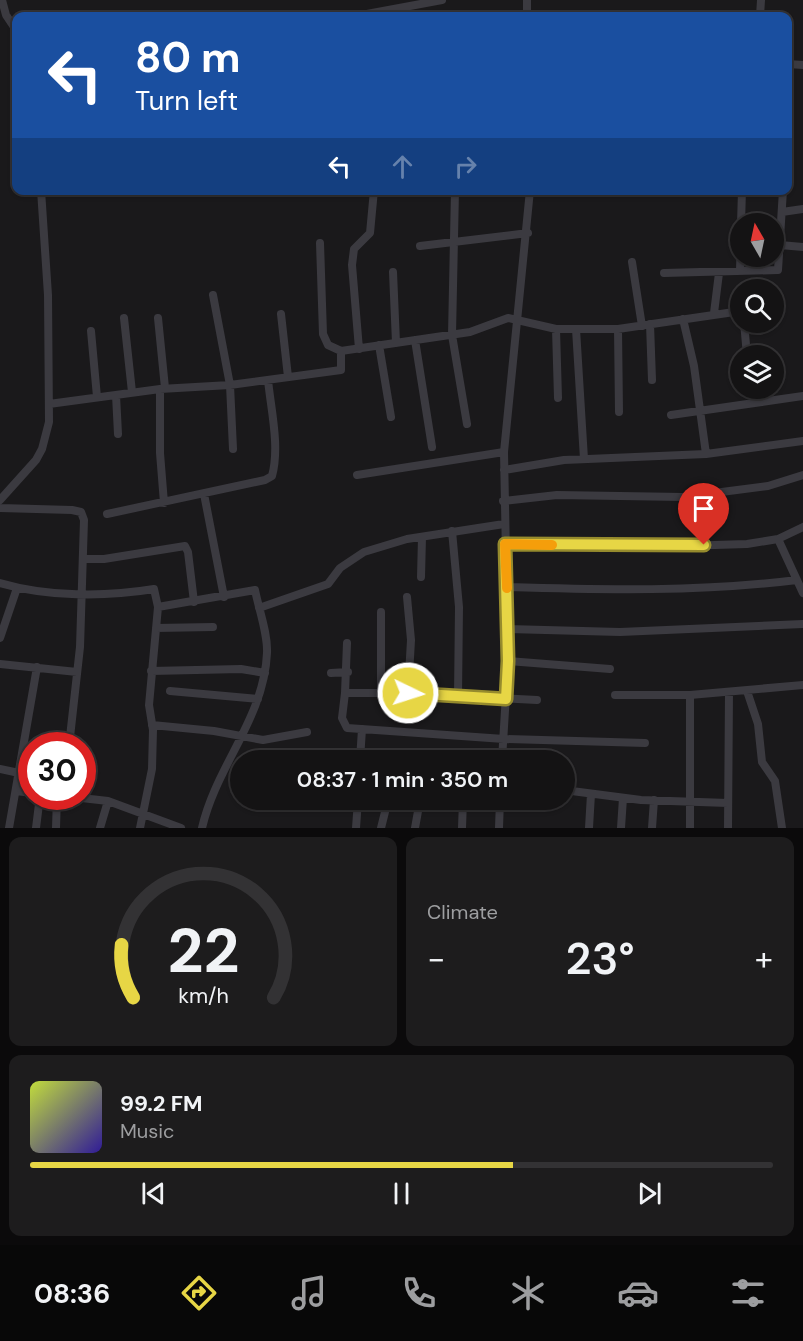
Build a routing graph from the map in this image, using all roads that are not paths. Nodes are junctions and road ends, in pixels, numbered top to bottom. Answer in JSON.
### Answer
{"nodes":[{"id":1,"x":2,"y":0,"type":"edge"},
{"id":2,"x":442,"y":0,"type":"edge"},
{"id":3,"x":378,"y":12,"type":"edge"},
{"id":4,"x":4,"y":19,"type":"edge"},
{"id":5,"x":41,"y":195,"type":"edge"},
{"id":6,"x":374,"y":195,"type":"edge"},
{"id":7,"x":455,"y":195,"type":"edge"},
{"id":8,"x":530,"y":195,"type":"edge"},
{"id":9,"x":742,"y":195,"type":"edge"},
{"id":10,"x":783,"y":195,"type":"edge"},
{"id":11,"x":803,"y":209,"type":"edge"},
{"id":12,"x":782,"y":212,"type":"joint"},
{"id":13,"x":741,"y":213,"type":"edge"},
{"id":14,"x":528,"y":233,"type":"junction"},
{"id":15,"x":452,"y":241,"type":"junction"},
{"id":16,"x":321,"y":243,"type":"dead end"},
{"id":17,"x":784,"y":245,"type":"edge"},
{"id":18,"x":420,"y":246,"type":"dead end"},
{"id":19,"x":803,"y":247,"type":"edge"},
{"id":20,"x":632,"y":262,"type":"dead end"},
{"id":21,"x":740,"y":267,"type":"edge"},
{"id":22,"x":778,"y":267,"type":"edge"},
{"id":23,"x":740,"y":270,"type":"junction"},
{"id":24,"x":393,"y":272,"type":"dead end"},
{"id":25,"x":664,"y":273,"type":"dead end"},
{"id":26,"x":719,"y":273,"type":"junction"},
{"id":27,"x":213,"y":295,"type":"dead end"},
{"id":28,"x":730,"y":311,"type":"edge"},
{"id":29,"x":714,"y":313,"type":"junction"},
{"id":30,"x":281,"y":314,"type":"dead end"},
{"id":31,"x":124,"y":318,"type":"dead end"},
{"id":32,"x":158,"y":318,"type":"dead end"},
{"id":33,"x":683,"y":319,"type":"junction"},
{"id":34,"x":516,"y":321,"type":"junction"},
{"id":35,"x":646,"y":325,"type":"junction"},
{"id":36,"x":556,"y":329,"type":"junction"},
{"id":37,"x":576,"y":329,"type":"junction"},
{"id":38,"x":618,"y":329,"type":"junction"},
{"id":39,"x":91,"y":331,"type":"dead end"},
{"id":40,"x":452,"y":335,"type":"junction"},
{"id":41,"x":415,"y":340,"type":"junction"},
{"id":42,"x":396,"y":343,"type":"junction"},
{"id":43,"x":379,"y":345,"type":"junction"},
{"id":44,"x":359,"y":349,"type":"junction"},
{"id":45,"x":341,"y":351,"type":"junction"},
{"id":46,"x":288,"y":377,"type":"junction"},
{"id":47,"x":268,"y":380,"type":"junction"},
{"id":48,"x":652,"y":380,"type":"dead end"},
{"id":49,"x":230,"y":385,"type":"junction"},
{"id":50,"x":162,"y":388,"type":"junction"},
{"id":51,"x":132,"y":392,"type":"junction"},
{"id":52,"x":116,"y":395,"type":"junction"},
{"id":53,"x":803,"y":396,"type":"edge"},
{"id":54,"x":97,"y":397,"type":"junction"},
{"id":55,"x":558,"y":398,"type":"dead end"},
{"id":56,"x":49,"y":404,"type":"junction"},
{"id":57,"x":619,"y":412,"type":"dead end"},
{"id":58,"x":700,"y":412,"type":"junction"},
{"id":59,"x":671,"y":415,"type":"dead end"},
{"id":60,"x":391,"y":417,"type":"dead end"},
{"id":61,"x":467,"y":424,"type":"dead end"},
{"id":62,"x":118,"y":434,"type":"dead end"},
{"id":63,"x":803,"y":441,"type":"edge"},
{"id":64,"x":432,"y":447,"type":"dead end"},
{"id":65,"x":233,"y":449,"type":"dead end"},
{"id":66,"x":504,"y":452,"type":"junction"},
{"id":67,"x":706,"y":454,"type":"junction"},
{"id":68,"x":584,"y":459,"type":"junction"},
{"id":69,"x":504,"y":470,"type":"junction"},
{"id":70,"x":357,"y":475,"type":"dead end"},
{"id":71,"x":803,"y":475,"type":"edge"},
{"id":72,"x":204,"y":494,"type":"junction"},
{"id":73,"x":0,"y":500,"type":"edge"},
{"id":74,"x":503,"y":501,"type":"junction"},
{"id":75,"x":164,"y":503,"type":"junction"},
{"id":76,"x":0,"y":508,"type":"edge"},
{"id":77,"x":107,"y":514,"type":"dead end"},
{"id":78,"x":504,"y":524,"type":"junction"},
{"id":79,"x":803,"y":527,"type":"edge"},
{"id":80,"x":452,"y":531,"type":"junction"},
{"id":81,"x":422,"y":537,"type":"junction"},
{"id":82,"x":778,"y":539,"type":"junction"},
{"id":83,"x":505,"y":544,"type":"junction"},
{"id":84,"x":84,"y":559,"type":"junction"},
{"id":85,"x":798,"y":576,"type":"edge"},
{"id":86,"x":421,"y":577,"type":"dead end"},
{"id":87,"x":0,"y":583,"type":"edge"},
{"id":88,"x":507,"y":587,"type":"junction"},
{"id":89,"x":17,"y":588,"type":"junction"},
{"id":90,"x":83,"y":592,"type":"junction"},
{"id":91,"x":803,"y":594,"type":"edge"},
{"id":92,"x":224,"y":597,"type":"junction"},
{"id":93,"x":407,"y":597,"type":"dead end"},
{"id":94,"x":194,"y":602,"type":"junction"},
{"id":95,"x":158,"y":607,"type":"junction"},
{"id":96,"x":259,"y":608,"type":"junction"},
{"id":97,"x":381,"y":612,"type":"dead end"},
{"id":98,"x":2,"y":624,"type":"edge"},
{"id":99,"x":803,"y":624,"type":"edge"},
{"id":100,"x":213,"y":627,"type":"dead end"},
{"id":101,"x":156,"y":628,"type":"junction"},
{"id":102,"x":508,"y":629,"type":"junction"},
{"id":103,"x":0,"y":638,"type":"edge"},
{"id":104,"x":347,"y":643,"type":"dead end"},
{"id":105,"x":508,"y":661,"type":"junction"},
{"id":106,"x":0,"y":664,"type":"edge"},
{"id":107,"x":37,"y":667,"type":"junction"},
{"id":108,"x":610,"y":669,"type":"dead end"},
{"id":109,"x":151,"y":671,"type":"junction"},
{"id":110,"x":77,"y":672,"type":"junction"},
{"id":111,"x":348,"y":672,"type":"junction"},
{"id":112,"x":265,"y":673,"type":"junction"},
{"id":113,"x":331,"y":673,"type":"dead end"},
{"id":114,"x":803,"y":685,"type":"edge"},
{"id":115,"x":170,"y":691,"type":"dead end"},
{"id":116,"x":747,"y":691,"type":"junction"},
{"id":117,"x":729,"y":692,"type":"junction"},
{"id":118,"x":345,"y":693,"type":"junction"},
{"id":119,"x":381,"y":693,"type":"junction"},
{"id":120,"x":408,"y":693,"type":"junction"},
{"id":121,"x":615,"y":695,"type":"dead end"},
{"id":122,"x":690,"y":695,"type":"junction"},
{"id":123,"x":458,"y":696,"type":"junction"},
{"id":124,"x":258,"y":699,"type":"junction"},
{"id":125,"x":506,"y":699,"type":"junction"},
{"id":126,"x":537,"y":700,"type":"dead end"},
{"id":127,"x":152,"y":725,"type":"junction"},
{"id":128,"x":362,"y":729,"type":"junction"},
{"id":129,"x":26,"y":732,"type":"edge"},
{"id":130,"x":71,"y":732,"type":"edge"},
{"id":131,"x":308,"y":732,"type":"dead end"},
{"id":132,"x":242,"y":738,"type":"junction"},
{"id":133,"x":504,"y":739,"type":"junction"},
{"id":134,"x":645,"y":743,"type":"dead end"},
{"id":135,"x":361,"y":750,"type":"edge"},
{"id":136,"x":503,"y":750,"type":"edge"},
{"id":137,"x":0,"y":769,"type":"edge"},
{"id":138,"x":18,"y":773,"type":"edge"},
{"id":139,"x":18,"y":779,"type":"edge"},
{"id":140,"x":16,"y":791,"type":"joint"},
{"id":141,"x":575,"y":792,"type":"edge"},
{"id":142,"x":591,"y":794,"type":"junction"},
{"id":143,"x":623,"y":798,"type":"junction"},
{"id":144,"x":96,"y":800,"type":"edge"},
{"id":145,"x":108,"y":801,"type":"junction"},
{"id":146,"x":654,"y":801,"type":"junction"},
{"id":147,"x":692,"y":802,"type":"junction"},
{"id":148,"x":728,"y":803,"type":"junction"},
{"id":149,"x":38,"y":810,"type":"edge"},
{"id":150,"x":57,"y":810,"type":"edge"},
{"id":151,"x":357,"y":810,"type":"edge"},
{"id":152,"x":386,"y":810,"type":"edge"},
{"id":153,"x":419,"y":810,"type":"edge"},
{"id":154,"x":463,"y":810,"type":"edge"},
{"id":155,"x":500,"y":810,"type":"edge"},
{"id":156,"x":142,"y":816,"type":"junction"},
{"id":157,"x":9,"y":828,"type":"edge"},
{"id":158,"x":36,"y":828,"type":"edge"},
{"id":159,"x":56,"y":828,"type":"edge"},
{"id":160,"x":100,"y":828,"type":"edge"},
{"id":161,"x":140,"y":828,"type":"edge"},
{"id":162,"x":181,"y":828,"type":"edge"},
{"id":163,"x":202,"y":828,"type":"edge"},
{"id":164,"x":356,"y":828,"type":"edge"},
{"id":165,"x":381,"y":828,"type":"edge"},
{"id":166,"x":416,"y":828,"type":"edge"},
{"id":167,"x":462,"y":828,"type":"edge"},
{"id":168,"x":499,"y":828,"type":"edge"},
{"id":169,"x":589,"y":828,"type":"edge"},
{"id":170,"x":621,"y":828,"type":"edge"},
{"id":171,"x":652,"y":828,"type":"edge"},
{"id":172,"x":690,"y":828,"type":"edge"},
{"id":173,"x":728,"y":828,"type":"edge"},
{"id":174,"x":782,"y":828,"type":"edge"}],
"edges":[{"from":1,"to":4,"type":"street"},
{"from":2,"to":3,"type":"street"},
{"from":5,"to":56,"type":"street"},
{"from":6,"to":44,"type":"street"},
{"from":7,"to":15,"type":"street"},
{"from":8,"to":14,"type":"street"},
{"from":9,"to":13,"type":"street"},
{"from":10,"to":12,"type":"street"},
{"from":11,"to":12,"type":"street"},
{"from":14,"to":15,"type":"street"},
{"from":14,"to":34,"type":"street"},
{"from":15,"to":18,"type":"street"},
{"from":15,"to":40,"type":"street"},
{"from":16,"to":45,"type":"street"},
{"from":17,"to":19,"type":"street"},
{"from":20,"to":35,"type":"street"},
{"from":21,"to":23,"type":"street"},
{"from":22,"to":23,"type":"street"},
{"from":23,"to":26,"type":"street"},
{"from":24,"to":42,"type":"street"},
{"from":25,"to":26,"type":"street"},
{"from":26,"to":29,"type":"street"},
{"from":27,"to":49,"type":"street"},
{"from":28,"to":29,"type":"street"},
{"from":29,"to":33,"type":"street"},
{"from":30,"to":46,"type":"street"},
{"from":31,"to":51,"type":"street"},
{"from":32,"to":50,"type":"street"},
{"from":33,"to":35,"type":"street"},
{"from":33,"to":58,"type":"street"},
{"from":34,"to":36,"type":"street"},
{"from":34,"to":40,"type":"street"},
{"from":34,"to":66,"type":"street"},
{"from":35,"to":38,"type":"street"},
{"from":35,"to":48,"type":"street"},
{"from":36,"to":37,"type":"street"},
{"from":36,"to":55,"type":"street"},
{"from":37,"to":38,"type":"street"},
{"from":37,"to":68,"type":"street"},
{"from":38,"to":57,"type":"street"},
{"from":39,"to":54,"type":"street"},
{"from":40,"to":41,"type":"street"},
{"from":40,"to":61,"type":"street"},
{"from":41,"to":42,"type":"street"},
{"from":41,"to":64,"type":"street"},
{"from":42,"to":43,"type":"street"},
{"from":43,"to":44,"type":"street"},
{"from":43,"to":60,"type":"street"},
{"from":44,"to":45,"type":"street"},
{"from":45,"to":46,"type":"street"},
{"from":46,"to":47,"type":"street"},
{"from":47,"to":49,"type":"street"},
{"from":47,"to":72,"type":"street"},
{"from":49,"to":50,"type":"street"},
{"from":49,"to":65,"type":"street"},
{"from":50,"to":51,"type":"street"},
{"from":50,"to":75,"type":"street"},
{"from":51,"to":52,"type":"street"},
{"from":52,"to":54,"type":"street"},
{"from":52,"to":62,"type":"street"},
{"from":53,"to":58,"type":"street"},
{"from":54,"to":56,"type":"street"},
{"from":56,"to":73,"type":"street"},
{"from":58,"to":59,"type":"street"},
{"from":58,"to":67,"type":"street"},
{"from":63,"to":67,"type":"street"},
{"from":66,"to":69,"type":"street"},
{"from":66,"to":70,"type":"street"},
{"from":67,"to":68,"type":"street"},
{"from":68,"to":69,"type":"street"},
{"from":69,"to":74,"type":"street"},
{"from":71,"to":74,"type":"street"},
{"from":72,"to":75,"type":"street"},
{"from":72,"to":92,"type":"street"},
{"from":74,"to":78,"type":"street"},
{"from":75,"to":77,"type":"street"},
{"from":76,"to":84,"type":"street"},
{"from":78,"to":80,"type":"street"},
{"from":78,"to":83,"type":"street"},
{"from":79,"to":82,"type":"street"},
{"from":80,"to":81,"type":"street"},
{"from":80,"to":123,"type":"street"},
{"from":81,"to":86,"type":"street"},
{"from":81,"to":96,"type":"street"},
{"from":82,"to":83,"type":"street"},
{"from":82,"to":85,"type":"street"},
{"from":83,"to":88,"type":"street"},
{"from":84,"to":90,"type":"street"},
{"from":84,"to":94,"type":"street"},
{"from":85,"to":88,"type":"street"},
{"from":85,"to":91,"type":"street"},
{"from":87,"to":89,"type":"street"},
{"from":88,"to":102,"type":"street"},
{"from":89,"to":90,"type":"street"},
{"from":89,"to":98,"type":"street"},
{"from":90,"to":95,"type":"street"},
{"from":90,"to":110,"type":"street"},
{"from":92,"to":94,"type":"street"},
{"from":92,"to":96,"type":"street"},
{"from":93,"to":120,"type":"street"},
{"from":94,"to":95,"type":"street"},
{"from":95,"to":101,"type":"street"},
{"from":96,"to":112,"type":"street"},
{"from":97,"to":119,"type":"street"},
{"from":98,"to":103,"type":"street"},
{"from":99,"to":102,"type":"street"},
{"from":100,"to":101,"type":"street"},
{"from":101,"to":109,"type":"street"},
{"from":102,"to":105,"type":"street"},
{"from":104,"to":111,"type":"street"},
{"from":105,"to":108,"type":"street"},
{"from":105,"to":125,"type":"street"},
{"from":106,"to":107,"type":"street"},
{"from":107,"to":110,"type":"street"},
{"from":107,"to":129,"type":"street"},
{"from":109,"to":112,"type":"street"},
{"from":109,"to":127,"type":"street"},
{"from":110,"to":130,"type":"street"},
{"from":111,"to":113,"type":"street"},
{"from":111,"to":118,"type":"street"},
{"from":112,"to":124,"type":"street"},
{"from":114,"to":116,"type":"street"},
{"from":115,"to":124,"type":"street"},
{"from":116,"to":117,"type":"street"},
{"from":116,"to":174,"type":"street"},
{"from":117,"to":122,"type":"street"},
{"from":117,"to":148,"type":"street"},
{"from":118,"to":119,"type":"street"},
{"from":118,"to":128,"type":"street"},
{"from":119,"to":120,"type":"street"},
{"from":120,"to":123,"type":"street"},
{"from":121,"to":122,"type":"street"},
{"from":122,"to":147,"type":"street"},
{"from":123,"to":125,"type":"street"},
{"from":124,"to":132,"type":"street"},
{"from":125,"to":126,"type":"street"},
{"from":125,"to":133,"type":"street"},
{"from":127,"to":132,"type":"street"},
{"from":127,"to":156,"type":"street"},
{"from":128,"to":133,"type":"street"},
{"from":128,"to":135,"type":"street"},
{"from":131,"to":132,"type":"street"},
{"from":132,"to":163,"type":"street"},
{"from":133,"to":134,"type":"street"},
{"from":133,"to":136,"type":"street"},
{"from":137,"to":138,"type":"street"},
{"from":139,"to":140,"type":"street"},
{"from":140,"to":157,"type":"street"},
{"from":141,"to":142,"type":"street"},
{"from":142,"to":143,"type":"street"},
{"from":142,"to":169,"type":"street"},
{"from":143,"to":146,"type":"street"},
{"from":143,"to":170,"type":"street"},
{"from":144,"to":145,"type":"street"},
{"from":145,"to":156,"type":"street"},
{"from":145,"to":160,"type":"street"},
{"from":146,"to":147,"type":"street"},
{"from":146,"to":171,"type":"street"},
{"from":147,"to":148,"type":"street"},
{"from":147,"to":172,"type":"street"},
{"from":148,"to":173,"type":"street"},
{"from":149,"to":158,"type":"street"},
{"from":150,"to":159,"type":"street"},
{"from":151,"to":164,"type":"street"},
{"from":152,"to":165,"type":"street"},
{"from":153,"to":166,"type":"street"},
{"from":154,"to":167,"type":"street"},
{"from":155,"to":168,"type":"street"},
{"from":156,"to":161,"type":"street"},
{"from":156,"to":162,"type":"street"}]}
